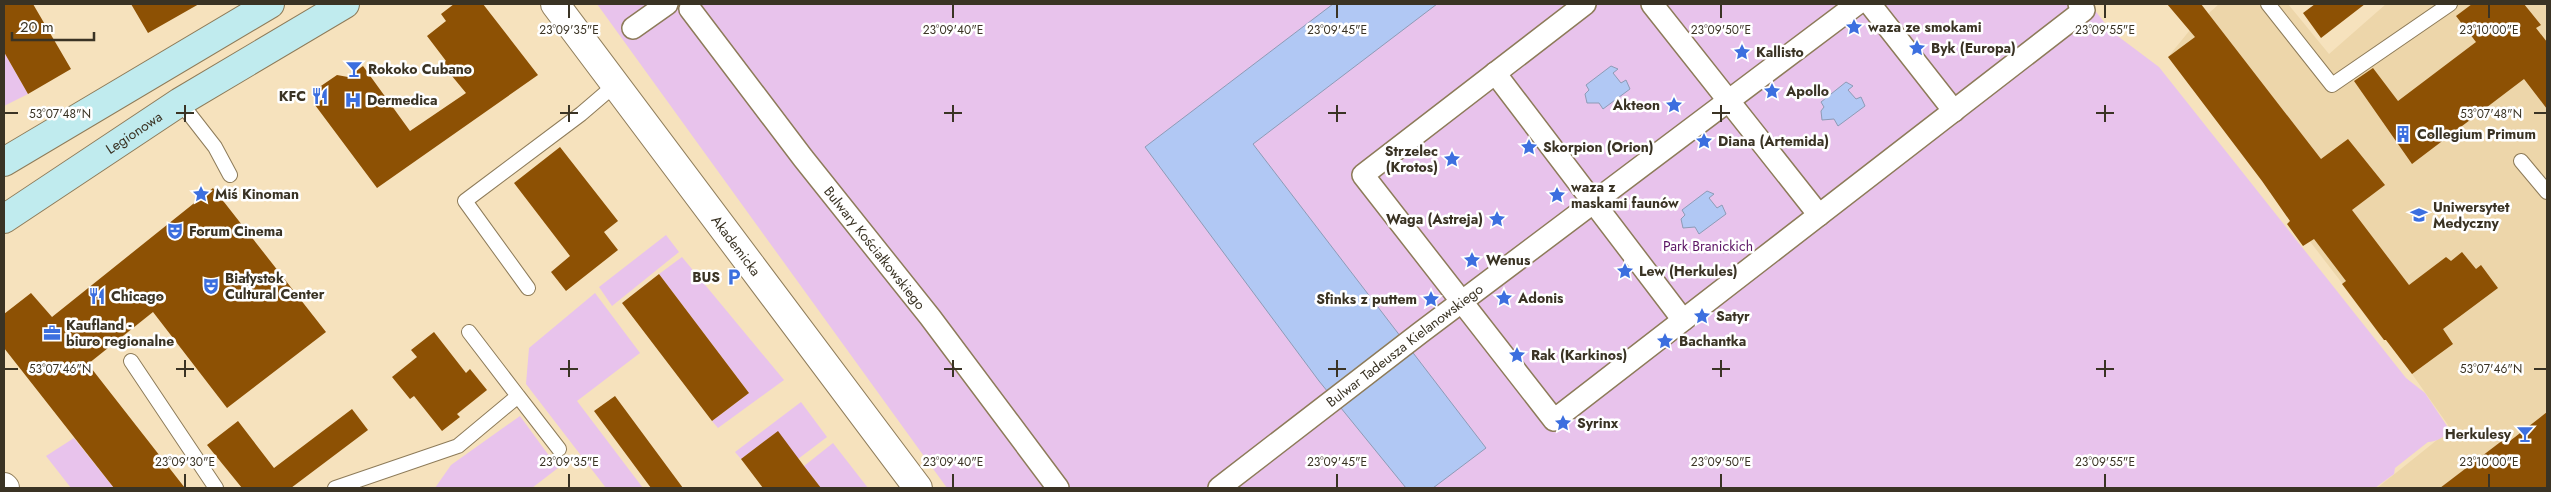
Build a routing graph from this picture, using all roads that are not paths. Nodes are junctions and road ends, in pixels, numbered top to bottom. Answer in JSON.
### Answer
{"nodes":[{"id":1,"x":270,"y":4,"type":"edge"},
{"id":2,"x":346,"y":4,"type":"edge"},
{"id":3,"x":555,"y":4,"type":"edge"},
{"id":4,"x":667,"y":4,"type":"edge"},
{"id":5,"x":1585,"y":4,"type":"edge"},
{"id":6,"x":1652,"y":4,"type":"edge"},
{"id":7,"x":1857,"y":4,"type":"edge"},
{"id":8,"x":1870,"y":4,"type":"edge"},
{"id":9,"x":2079,"y":4,"type":"edge"},
{"id":10,"x":2268,"y":4,"type":"edge"},
{"id":11,"x":2450,"y":4,"type":"edge"},
{"id":12,"x":692,"y":6,"type":"edge"},
{"id":13,"x":633,"y":28,"type":"dead end"},
{"id":14,"x":1495,"y":73,"type":"junction"},
{"id":15,"x":616,"y":84,"type":"junction"},
{"id":16,"x":1728,"y":100,"type":"junction"},
{"id":17,"x":180,"y":102,"type":"junction"},
{"id":18,"x":1954,"y":111,"type":"junction"},
{"id":19,"x":5,"y":159,"type":"edge"},
{"id":20,"x":2520,"y":161,"type":"dead end"},
{"id":21,"x":230,"y":174,"type":"dead end"},
{"id":22,"x":2547,"y":192,"type":"edge"},
{"id":23,"x":1593,"y":202,"type":"junction"},
{"id":24,"x":1819,"y":215,"type":"junction"},
{"id":25,"x":4,"y":219,"type":"edge"},
{"id":26,"x":528,"y":288,"type":"dead end"},
{"id":27,"x":1462,"y":301,"type":"junction"},
{"id":28,"x":1683,"y":320,"type":"junction"},
{"id":29,"x":469,"y":332,"type":"dead end"},
{"id":30,"x":131,"y":361,"type":"dead end"},
{"id":31,"x":518,"y":396,"type":"junction"},
{"id":32,"x":559,"y":449,"type":"dead end"},
{"id":33,"x":216,"y":488,"type":"edge"},
{"id":34,"x":335,"y":488,"type":"edge"},
{"id":35,"x":918,"y":488,"type":"edge"},
{"id":36,"x":1058,"y":488,"type":"edge"},
{"id":37,"x":1219,"y":488,"type":"edge"}],
"edges":[{"from":1,"to":19,"type":"main road"},
{"from":2,"to":17,"type":"main road","name":"Legionowa"},
{"from":3,"to":15,"type":"street","name":"Akademicka"},
{"from":4,"to":12,"type":"street","name":"Bulwary Kościałkowskiego"},
{"from":4,"to":13,"type":"street","name":"Bulwary Kościałkowskiego"},
{"from":5,"to":14,"type":"street"},
{"from":6,"to":16,"type":"street"},
{"from":7,"to":16,"type":"street","name":"Bulwar Tadeusza Kielanowskiego"},
{"from":8,"to":18,"type":"street"},
{"from":9,"to":18,"type":"street"},
{"from":10,"to":11,"type":"lane"},
{"from":12,"to":36,"type":"street","name":"Bulwary Kościałkowskiego"},
{"from":14,"to":23,"type":"street"},
{"from":14,"to":27,"type":"street"},
{"from":15,"to":26,"type":"lane"},
{"from":15,"to":35,"type":"street","name":"Akademicka"},
{"from":16,"to":23,"type":"street","name":"Bulwar Tadeusza Kielanowskiego"},
{"from":16,"to":24,"type":"street"},
{"from":17,"to":21,"type":"lane"},
{"from":17,"to":25,"type":"main road","name":"Legionowa"},
{"from":18,"to":24,"type":"street"},
{"from":20,"to":22,"type":"lane"},
{"from":23,"to":27,"type":"street","name":"Bulwar Tadeusza Kielanowskiego"},
{"from":23,"to":28,"type":"street"},
{"from":24,"to":28,"type":"street"},
{"from":27,"to":28,"type":"street"},
{"from":27,"to":37,"type":"street","name":"Bulwar Tadeusza Kielanowskiego"},
{"from":29,"to":31,"type":"lane"},
{"from":30,"to":33,"type":"lane"},
{"from":31,"to":32,"type":"lane"},
{"from":31,"to":34,"type":"lane"}]}
